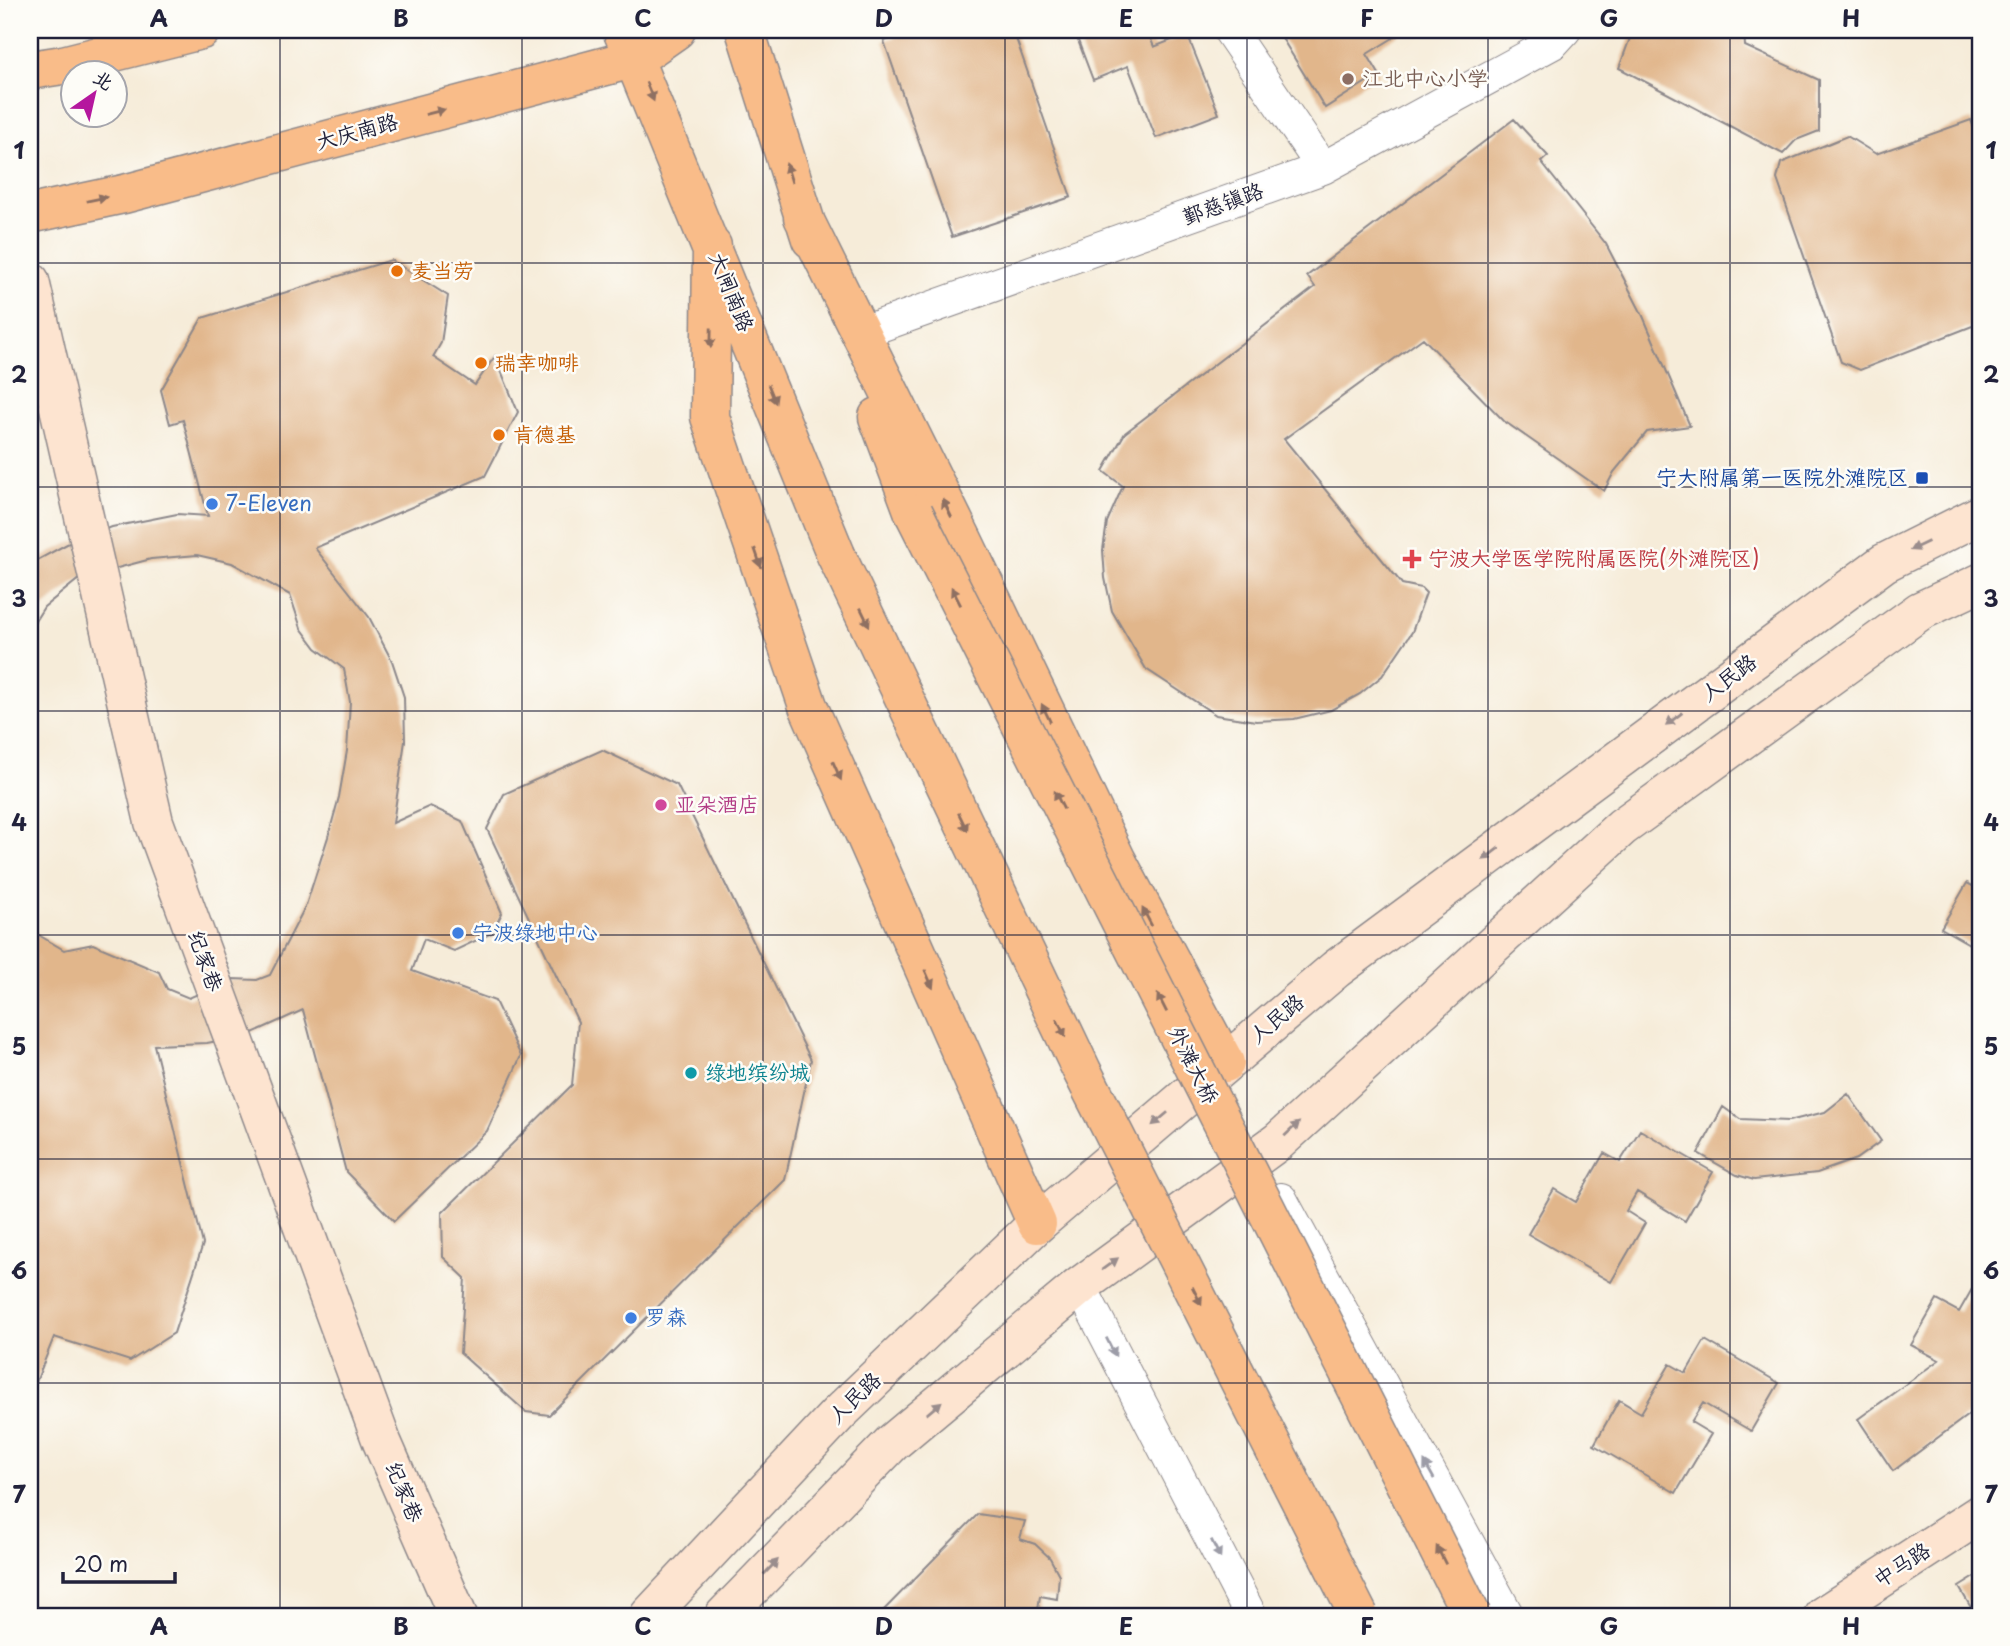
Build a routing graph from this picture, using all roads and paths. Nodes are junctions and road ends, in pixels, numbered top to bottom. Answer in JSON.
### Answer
{"nodes":[{"id":1,"x":201,"y":30,"type":"edge"},
{"id":2,"x":676,"y":30,"type":"edge"},
{"id":3,"x":746,"y":30,"type":"edge"},
{"id":4,"x":1229,"y":30,"type":"edge"},
{"id":5,"x":1565,"y":30,"type":"edge"},
{"id":6,"x":629,"y":44,"type":"edge"},
{"id":7,"x":30,"y":70,"type":"edge"},
{"id":8,"x":1322,"y":168,"type":"junction"},
{"id":9,"x":30,"y":214,"type":"edge"},
{"id":10,"x":803,"y":217,"type":"junction"},
{"id":11,"x":712,"y":246,"type":"junction"},
{"id":12,"x":30,"y":281,"type":"edge"},
{"id":13,"x":860,"y":333,"type":"junction"},
{"id":14,"x":1980,"y":515,"type":"edge"},
{"id":15,"x":1980,"y":583,"type":"edge"},
{"id":16,"x":1226,"y":1063,"type":"junction"},
{"id":17,"x":1258,"y":1157,"type":"junction"},
{"id":18,"x":1037,"y":1224,"type":"junction"},
{"id":19,"x":1080,"y":1286,"type":"junction"},
{"id":20,"x":1980,"y":1514,"type":"edge"},
{"id":21,"x":458,"y":1616,"type":"edge"},
{"id":22,"x":649,"y":1616,"type":"edge"},
{"id":23,"x":724,"y":1616,"type":"edge"},
{"id":24,"x":1251,"y":1616,"type":"edge"},
{"id":25,"x":1359,"y":1616,"type":"edge"},
{"id":26,"x":1472,"y":1616,"type":"edge"},
{"id":27,"x":1508,"y":1616,"type":"edge"},
{"id":28,"x":1823,"y":1616,"type":"edge"}],
"edges":[{"from":1,"to":7,"type":"main road"},
{"from":2,"to":6,"type":"main road","name":"大庆南路"},
{"from":10,"to":3,"type":"main road","one_way":true},
{"from":4,"to":8,"type":"street"},
{"from":5,"to":8,"type":"street","name":"鄞慈镇路"},
{"from":9,"to":6,"type":"main road","name":"大庆南路","one_way":true},
{"from":6,"to":11,"type":"main road","name":"大闸南路","one_way":true},
{"from":8,"to":13,"type":"street","name":"鄞慈镇路"},
{"from":10,"to":13,"type":"main road"},
{"from":26,"to":10,"type":"main road","name":"外滩大桥","one_way":true,"bridge":true},
{"from":11,"to":18,"type":"main road","one_way":true},
{"from":11,"to":25,"type":"main road","name":"大闸南路","one_way":true,"bridge":true},
{"from":12,"to":21,"type":"main road","name":"纪家巷"},
{"from":16,"to":13,"type":"main road","one_way":true},
{"from":14,"to":16,"type":"main road","name":"人民路","one_way":true},
{"from":17,"to":15,"type":"main road","one_way":true},
{"from":16,"to":18,"type":"main road","name":"人民路","one_way":true},
{"from":19,"to":17,"type":"main road","one_way":true},
{"from":27,"to":17,"type":"street","one_way":true},
{"from":18,"to":22,"type":"main road","name":"人民路"},
{"from":23,"to":19,"type":"main road","one_way":true},
{"from":19,"to":24,"type":"street","one_way":true},
{"from":20,"to":28,"type":"main road","name":"中马路"}]}
